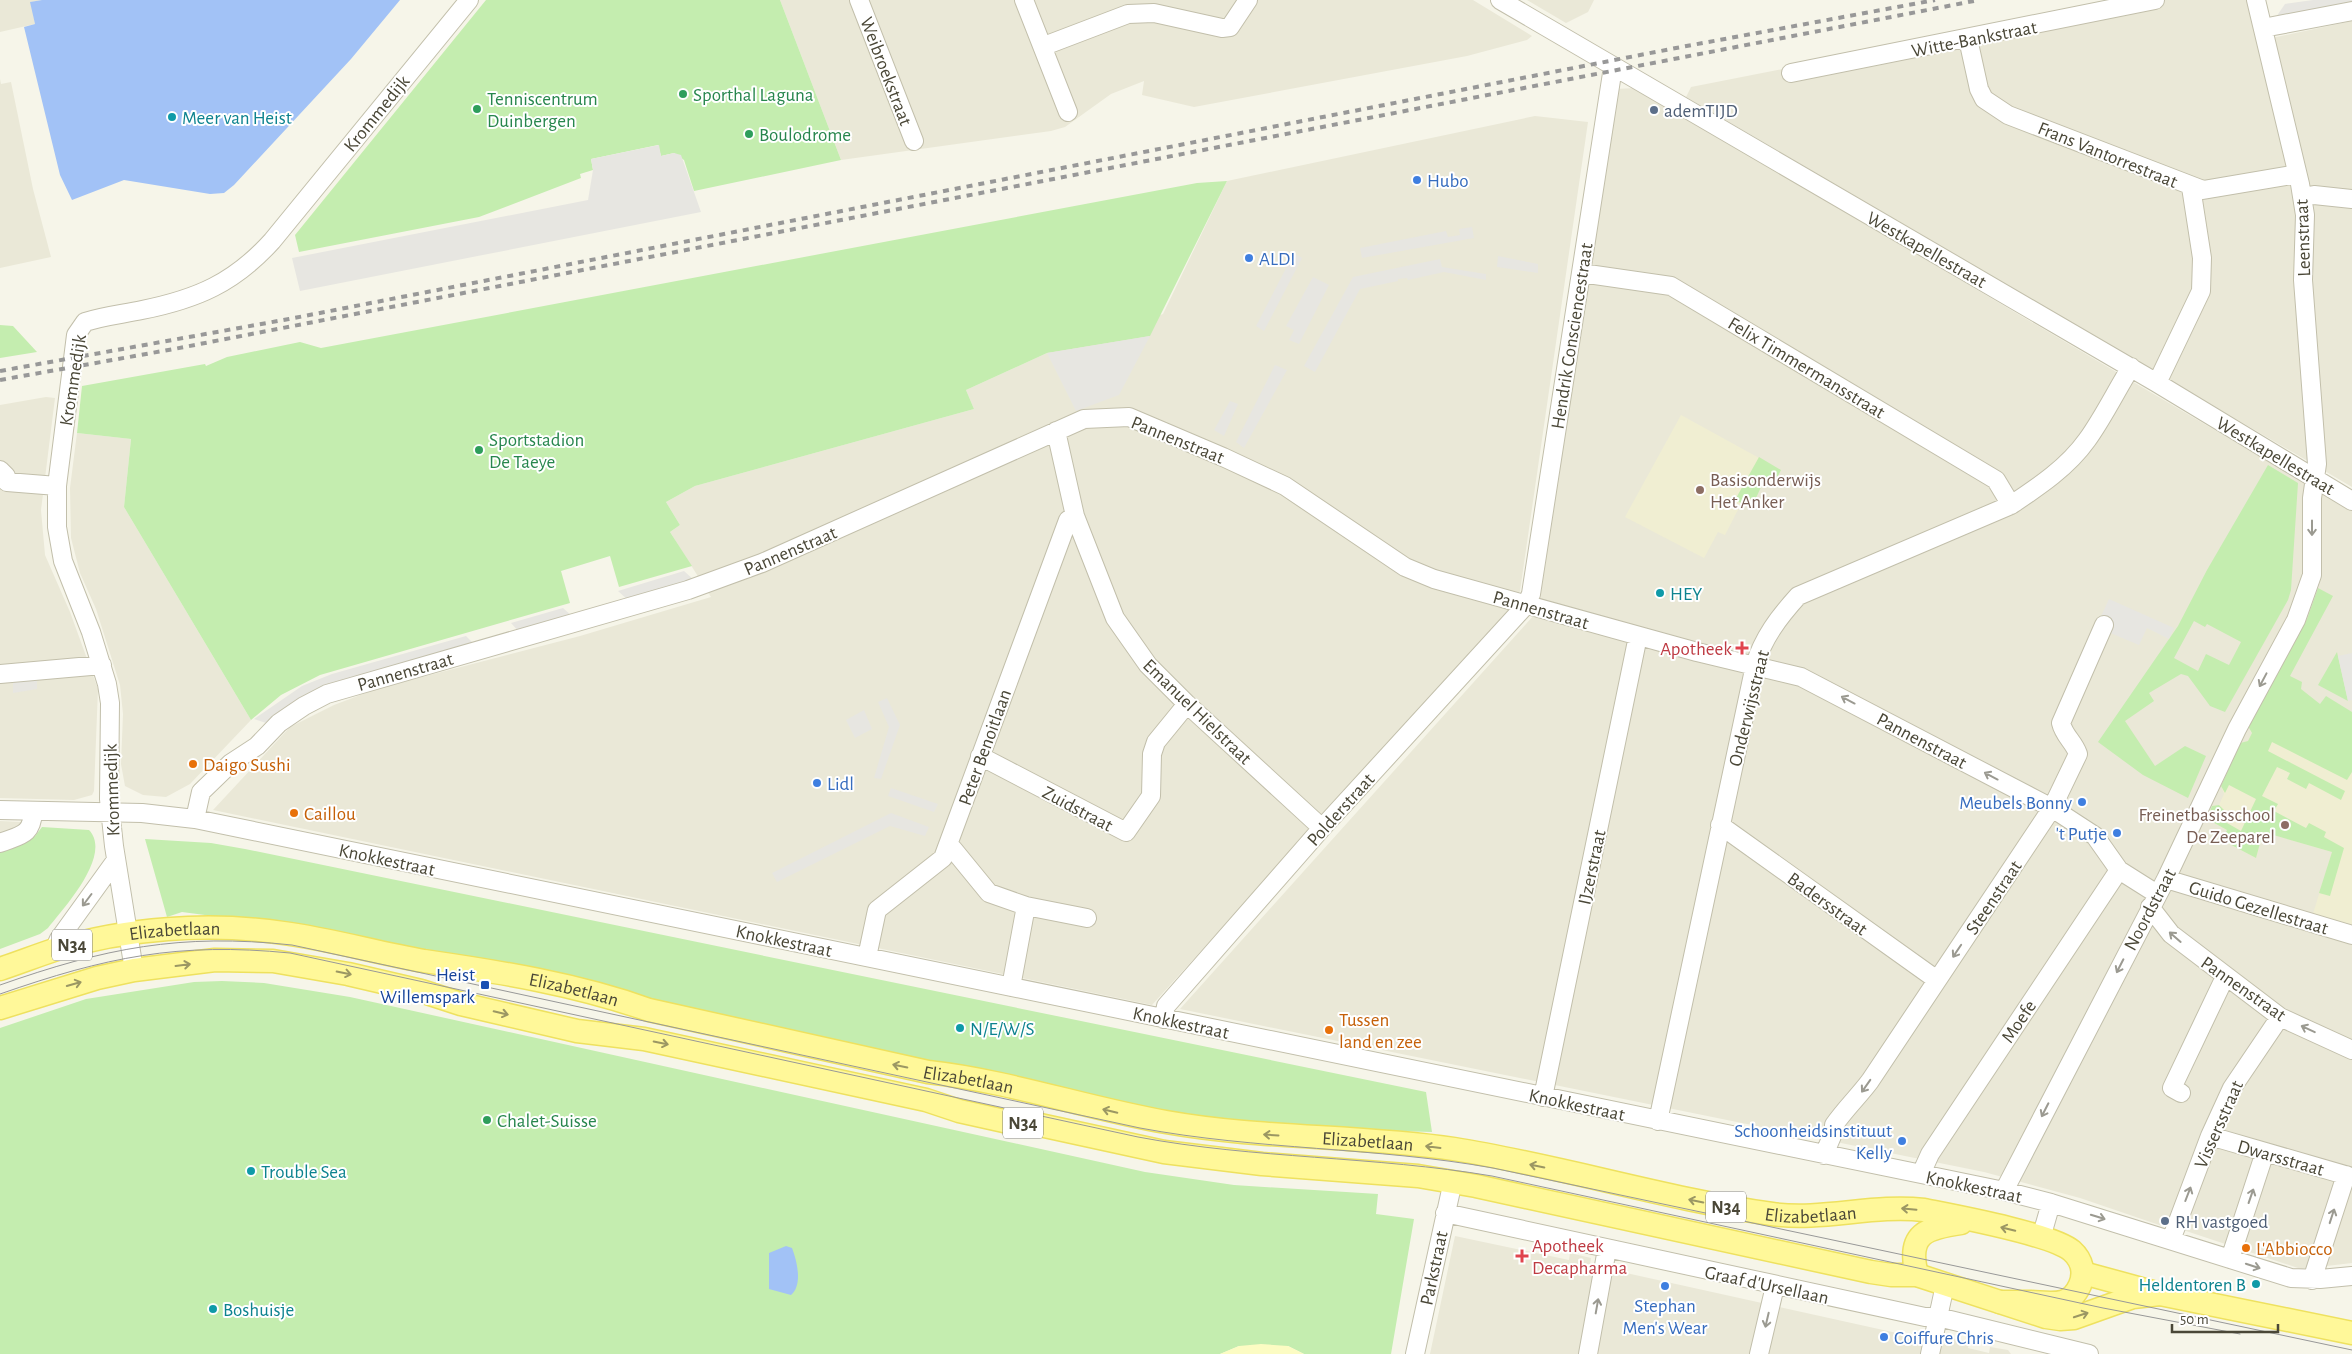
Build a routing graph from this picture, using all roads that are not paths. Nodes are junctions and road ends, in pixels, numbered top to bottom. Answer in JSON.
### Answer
{"nodes":[{"id":1,"x":469,"y":0,"type":"edge"},
{"id":2,"x":859,"y":0,"type":"edge"},
{"id":3,"x":1024,"y":0,"type":"edge"},
{"id":4,"x":1248,"y":0,"type":"edge"},
{"id":5,"x":1500,"y":0,"type":"edge"},
{"id":6,"x":2155,"y":0,"type":"edge"},
{"id":7,"x":2256,"y":0,"type":"edge"},
{"id":8,"x":2352,"y":11,"type":"edge"},
{"id":9,"x":2263,"y":28,"type":"junction"},
{"id":10,"x":1968,"y":39,"type":"junction"},
{"id":11,"x":1044,"y":46,"type":"junction"},
{"id":12,"x":1613,"y":67,"type":"junction"},
{"id":13,"x":1791,"y":73,"type":"dead end"},
{"id":14,"x":1068,"y":112,"type":"dead end"},
{"id":15,"x":914,"y":142,"type":"dead end"},
{"id":16,"x":2298,"y":174,"type":"junction"},
{"id":17,"x":2191,"y":187,"type":"junction"},
{"id":18,"x":2303,"y":197,"type":"junction"},
{"id":19,"x":2352,"y":199,"type":"edge"},
{"id":20,"x":1580,"y":273,"type":"junction"},
{"id":21,"x":2131,"y":368,"type":"junction"},
{"id":22,"x":2157,"y":383,"type":"junction"},
{"id":23,"x":1056,"y":431,"type":"junction"},
{"id":24,"x":2316,"y":480,"type":"junction"},
{"id":25,"x":2,"y":481,"type":"edge"},
{"id":26,"x":57,"y":486,"type":"junction"},
{"id":27,"x":2352,"y":501,"type":"edge"},
{"id":28,"x":2011,"y":505,"type":"junction"},
{"id":29,"x":1075,"y":516,"type":"junction"},
{"id":30,"x":1526,"y":605,"type":"junction"},
{"id":31,"x":2104,"y":625,"type":"dead end"},
{"id":32,"x":1638,"y":636,"type":"junction"},
{"id":33,"x":102,"y":665,"type":"junction"},
{"id":34,"x":1755,"y":665,"type":"junction"},
{"id":35,"x":0,"y":674,"type":"edge"},
{"id":36,"x":1187,"y":704,"type":"junction"},
{"id":37,"x":980,"y":756,"type":"junction"},
{"id":38,"x":2052,"y":808,"type":"junction"},
{"id":39,"x":0,"y":810,"type":"edge"},
{"id":40,"x":33,"y":811,"type":"junction"},
{"id":41,"x":110,"y":813,"type":"junction"},
{"id":42,"x":194,"y":819,"type":"junction"},
{"id":43,"x":1720,"y":825,"type":"junction"},
{"id":44,"x":1322,"y":828,"type":"junction"},
{"id":45,"x":0,"y":843,"type":"edge"},
{"id":46,"x":947,"y":847,"type":"junction"},
{"id":47,"x":116,"y":860,"type":"junction"},
{"id":48,"x":2119,"y":870,"type":"junction"},
{"id":49,"x":2166,"y":878,"type":"junction"},
{"id":50,"x":2153,"y":901,"type":"junction"},
{"id":51,"x":1026,"y":906,"type":"junction"},
{"id":52,"x":1087,"y":918,"type":"dead end"},
{"id":53,"x":129,"y":934,"type":"junction"},
{"id":54,"x":2352,"y":935,"type":"edge"},
{"id":55,"x":54,"y":950,"type":"junction"},
{"id":56,"x":867,"y":957,"type":"junction"},
{"id":57,"x":0,"y":969,"type":"edge"},
{"id":58,"x":134,"y":970,"type":"junction"},
{"id":59,"x":2225,"y":977,"type":"junction"},
{"id":60,"x":1937,"y":980,"type":"junction"},
{"id":61,"x":1011,"y":987,"type":"junction"},
{"id":62,"x":0,"y":1008,"type":"edge"},
{"id":63,"x":2280,"y":1016,"type":"junction"},
{"id":64,"x":1164,"y":1019,"type":"junction"},
{"id":65,"x":2352,"y":1050,"type":"edge"},
{"id":66,"x":2181,"y":1093,"type":"dead end"},
{"id":67,"x":1543,"y":1097,"type":"junction"},
{"id":68,"x":1658,"y":1121,"type":"junction"},
{"id":69,"x":2210,"y":1136,"type":"junction"},
{"id":70,"x":2265,"y":1152,"type":"junction"},
{"id":71,"x":1824,"y":1155,"type":"junction"},
{"id":72,"x":1921,"y":1174,"type":"junction"},
{"id":73,"x":2349,"y":1176,"type":"edge"},
{"id":74,"x":1453,"y":1181,"type":"junction"},
{"id":75,"x":2004,"y":1191,"type":"junction"},
{"id":76,"x":2051,"y":1203,"type":"junction"},
{"id":77,"x":1445,"y":1213,"type":"junction"},
{"id":78,"x":1974,"y":1221,"type":"junction"},
{"id":79,"x":2042,"y":1238,"type":"junction"},
{"id":80,"x":2171,"y":1240,"type":"junction"},
{"id":81,"x":1607,"y":1249,"type":"junction"},
{"id":82,"x":2230,"y":1259,"type":"junction"},
{"id":83,"x":2083,"y":1272,"type":"junction"},
{"id":84,"x":1917,"y":1275,"type":"junction"},
{"id":85,"x":2352,"y":1276,"type":"edge"},
{"id":86,"x":2312,"y":1280,"type":"junction"},
{"id":87,"x":1945,"y":1285,"type":"junction"},
{"id":88,"x":1774,"y":1286,"type":"junction"},
{"id":89,"x":2160,"y":1294,"type":"junction"},
{"id":90,"x":2000,"y":1302,"type":"junction"},
{"id":91,"x":1938,"y":1317,"type":"junction"},
{"id":92,"x":2352,"y":1333,"type":"edge"},
{"id":93,"x":2023,"y":1347,"type":"edge"},
{"id":94,"x":1415,"y":1354,"type":"edge"},
{"id":95,"x":1588,"y":1354,"type":"edge"},
{"id":96,"x":1760,"y":1354,"type":"edge"},
{"id":97,"x":1930,"y":1354,"type":"edge"},
{"id":98,"x":2088,"y":1354,"type":"edge"}],
"edges":[{"from":1,"to":26,"type":"street","name":"Krommedijk"},
{"from":2,"to":15,"type":"street","name":"Weibroekstraat"},
{"from":3,"to":11,"type":"street"},
{"from":4,"to":11,"type":"street"},
{"from":5,"to":12,"type":"street","name":"Westkapellestraat"},
{"from":6,"to":10,"type":"street","name":"Witte-Bankstraat"},
{"from":7,"to":9,"type":"street","name":"Leenstraat"},
{"from":8,"to":9,"type":"street"},
{"from":9,"to":16,"type":"street","name":"Leenstraat"},
{"from":10,"to":13,"type":"street","name":"Witte-Bankstraat"},
{"from":10,"to":17,"type":"street","name":"Frans Vantorrestraat"},
{"from":11,"to":14,"type":"street"},
{"from":12,"to":20,"type":"street","name":"Hendrik Consciencestraat"},
{"from":12,"to":21,"type":"street","name":"Westkapellestraat"},
{"from":16,"to":17,"type":"street","name":"Frans Vantorrestraat"},
{"from":16,"to":18,"type":"street","name":"Leenstraat"},
{"from":17,"to":22,"type":"street"},
{"from":18,"to":19,"type":"street"},
{"from":18,"to":24,"type":"street","name":"Leenstraat"},
{"from":20,"to":28,"type":"street","name":"Felix Timmermansstraat"},
{"from":20,"to":30,"type":"street","name":"Hendrik Consciencestraat"},
{"from":21,"to":22,"type":"street","name":"Westkapellestraat"},
{"from":21,"to":28,"type":"street","name":"Onderwijsstraat"},
{"from":22,"to":24,"type":"street","name":"Westkapellestraat"},
{"from":23,"to":29,"type":"street","name":"Emanuel Hielstraat"},
{"from":23,"to":30,"type":"street","name":"Pannenstraat"},
{"from":23,"to":42,"type":"street","name":"Pannenstraat"},
{"from":24,"to":27,"type":"street","name":"Westkapellestraat"},
{"from":24,"to":49,"type":"street","name":"Noordstraat","one_way":true},
{"from":25,"to":26,"type":"street"},
{"from":26,"to":33,"type":"street","name":"Krommedijk"},
{"from":28,"to":34,"type":"street","name":"Onderwijsstraat"},
{"from":29,"to":36,"type":"street","name":"Emanuel Hielstraat"},
{"from":29,"to":37,"type":"street","name":"Peter Benoitlaan"},
{"from":30,"to":32,"type":"street","name":"Pannenstraat"},
{"from":30,"to":44,"type":"street","name":"Polderstraat"},
{"from":31,"to":38,"type":"street","name":"Steenstraat"},
{"from":32,"to":34,"type":"street","name":"Pannenstraat"},
{"from":32,"to":67,"type":"street","name":"IJzerstraat"},
{"from":33,"to":35,"type":"street"},
{"from":33,"to":41,"type":"street","name":"Krommedijk"},
{"from":38,"to":34,"type":"street","name":"Pannenstraat","one_way":true},
{"from":34,"to":43,"type":"street","name":"Onderwijsstraat"},
{"from":36,"to":37,"type":"street","name":"Zuidstraat"},
{"from":36,"to":44,"type":"street","name":"Emanuel Hielstraat"},
{"from":37,"to":46,"type":"street","name":"Peter Benoitlaan"},
{"from":38,"to":48,"type":"street","name":"Pannenstraat"},
{"from":38,"to":60,"type":"street","name":"Steenstraat","one_way":true},
{"from":39,"to":40,"type":"street","name":"Knokkestraat"},
{"from":40,"to":41,"type":"street","name":"Knokkestraat"},
{"from":40,"to":45,"type":"street"},
{"from":41,"to":42,"type":"street","name":"Knokkestraat"},
{"from":41,"to":47,"type":"street","name":"Krommedijk"},
{"from":42,"to":56,"type":"street","name":"Knokkestraat"},
{"from":43,"to":60,"type":"street","name":"Badersstraat"},
{"from":43,"to":68,"type":"street","name":"Onderwijsstraat"},
{"from":44,"to":64,"type":"street","name":"Polderstraat"},
{"from":46,"to":51,"type":"street"},
{"from":46,"to":56,"type":"street","name":"Peter Benoitlaan"},
{"from":47,"to":53,"type":"street","name":"Krommedijk"},
{"from":47,"to":55,"type":"street","name":"Krommedijk","one_way":true},
{"from":48,"to":50,"type":"street","name":"Pannenstraat"},
{"from":48,"to":72,"type":"street","name":"Moefe"},
{"from":49,"to":50,"type":"street","name":"Noordstraat"},
{"from":49,"to":54,"type":"street","name":"Guido Gezellestraat"},
{"from":59,"to":50,"type":"street","name":"Pannenstraat","one_way":true},
{"from":50,"to":75,"type":"street","name":"Noordstraat","one_way":true},
{"from":51,"to":52,"type":"street"},
{"from":51,"to":61,"type":"street"},
{"from":53,"to":55,"type":"main road","name":"Elizabetlaan","number":"N34"},
{"from":53,"to":58,"type":"street","name":"Krommedijk"},
{"from":78,"to":53,"type":"main road","name":"Elizabetlaan","number":"N34","one_way":true},
{"from":55,"to":57,"type":"main road","name":"Elizabetlaan","number":"N34"},
{"from":56,"to":61,"type":"street","name":"Knokkestraat"},
{"from":62,"to":58,"type":"main road","name":"Elizabetlaan","number":"N34","one_way":true},
{"from":58,"to":74,"type":"main road","name":"Elizabetlaan","number":"N34","one_way":true},
{"from":59,"to":63,"type":"street","name":"Pannenstraat"},
{"from":59,"to":66,"type":"street"},
{"from":60,"to":71,"type":"street","name":"Steenstraat","one_way":true},
{"from":61,"to":64,"type":"street","name":"Knokkestraat"},
{"from":65,"to":63,"type":"street","name":"Pannenstraat","one_way":true},
{"from":63,"to":69,"type":"street","name":"Vissersstraat"},
{"from":64,"to":67,"type":"street","name":"Knokkestraat"},
{"from":67,"to":68,"type":"street","name":"Knokkestraat"},
{"from":68,"to":71,"type":"street","name":"Knokkestraat"},
{"from":69,"to":70,"type":"street","name":"Dwarsstraat"},
{"from":80,"to":69,"type":"street","name":"Vissersstraat","one_way":true},
{"from":70,"to":73,"type":"street","name":"Dwarsstraat"},
{"from":82,"to":70,"type":"street","one_way":true},
{"from":71,"to":72,"type":"street","name":"Knokkestraat"},
{"from":72,"to":75,"type":"street","name":"Knokkestraat"},
{"from":86,"to":73,"type":"street","one_way":true},
{"from":74,"to":77,"type":"street","name":"Parkstraat"},
{"from":74,"to":84,"type":"main road","name":"Elizabetlaan","number":"N34"},
{"from":75,"to":76,"type":"street","name":"Knokkestraat"},
{"from":76,"to":79,"type":"street"},
{"from":76,"to":80,"type":"street","name":"Knokkestraat","one_way":true},
{"from":77,"to":81,"type":"street","name":"Graaf d'Ursellaan"},
{"from":77,"to":94,"type":"street","name":"Parkstraat"},
{"from":79,"to":78,"type":"main road","name":"Elizabetlaan","number":"N34","one_way":true},
{"from":78,"to":84,"type":"main road","name":"Elizabetlaan","number":"N34"},
{"from":79,"to":83,"type":"main road","name":"Elizabetlaan","number":"N34"},
{"from":80,"to":82,"type":"street","name":"Knokkestraat"},
{"from":81,"to":88,"type":"street","name":"Graaf d'Ursellaan"},
{"from":95,"to":81,"type":"street","one_way":true},
{"from":82,"to":86,"type":"street","name":"Knokkestraat","one_way":true},
{"from":83,"to":89,"type":"main road","name":"Elizabetlaan","number":"N34"},
{"from":83,"to":90,"type":"main road","name":"Elizabetlaan","number":"N34"},
{"from":84,"to":87,"type":"main road","name":"Elizabetlaan","number":"N34"},
{"from":85,"to":86,"type":"street","name":"Knokkestraat"},
{"from":87,"to":90,"type":"main road","name":"Elizabetlaan","number":"N34"},
{"from":87,"to":91,"type":"street"},
{"from":88,"to":91,"type":"street","name":"Graaf d'Ursellaan"},
{"from":88,"to":96,"type":"street","one_way":true},
{"from":90,"to":89,"type":"main road","name":"Elizabetlaan","number":"N34","one_way":true},
{"from":89,"to":92,"type":"main road","name":"Elizabetlaan","number":"N34"},
{"from":91,"to":93,"type":"street","name":"Graaf d'Ursellaan"},
{"from":91,"to":97,"type":"street"},
{"from":93,"to":98,"type":"street","name":"Graaf d'Ursellaan"}]}
